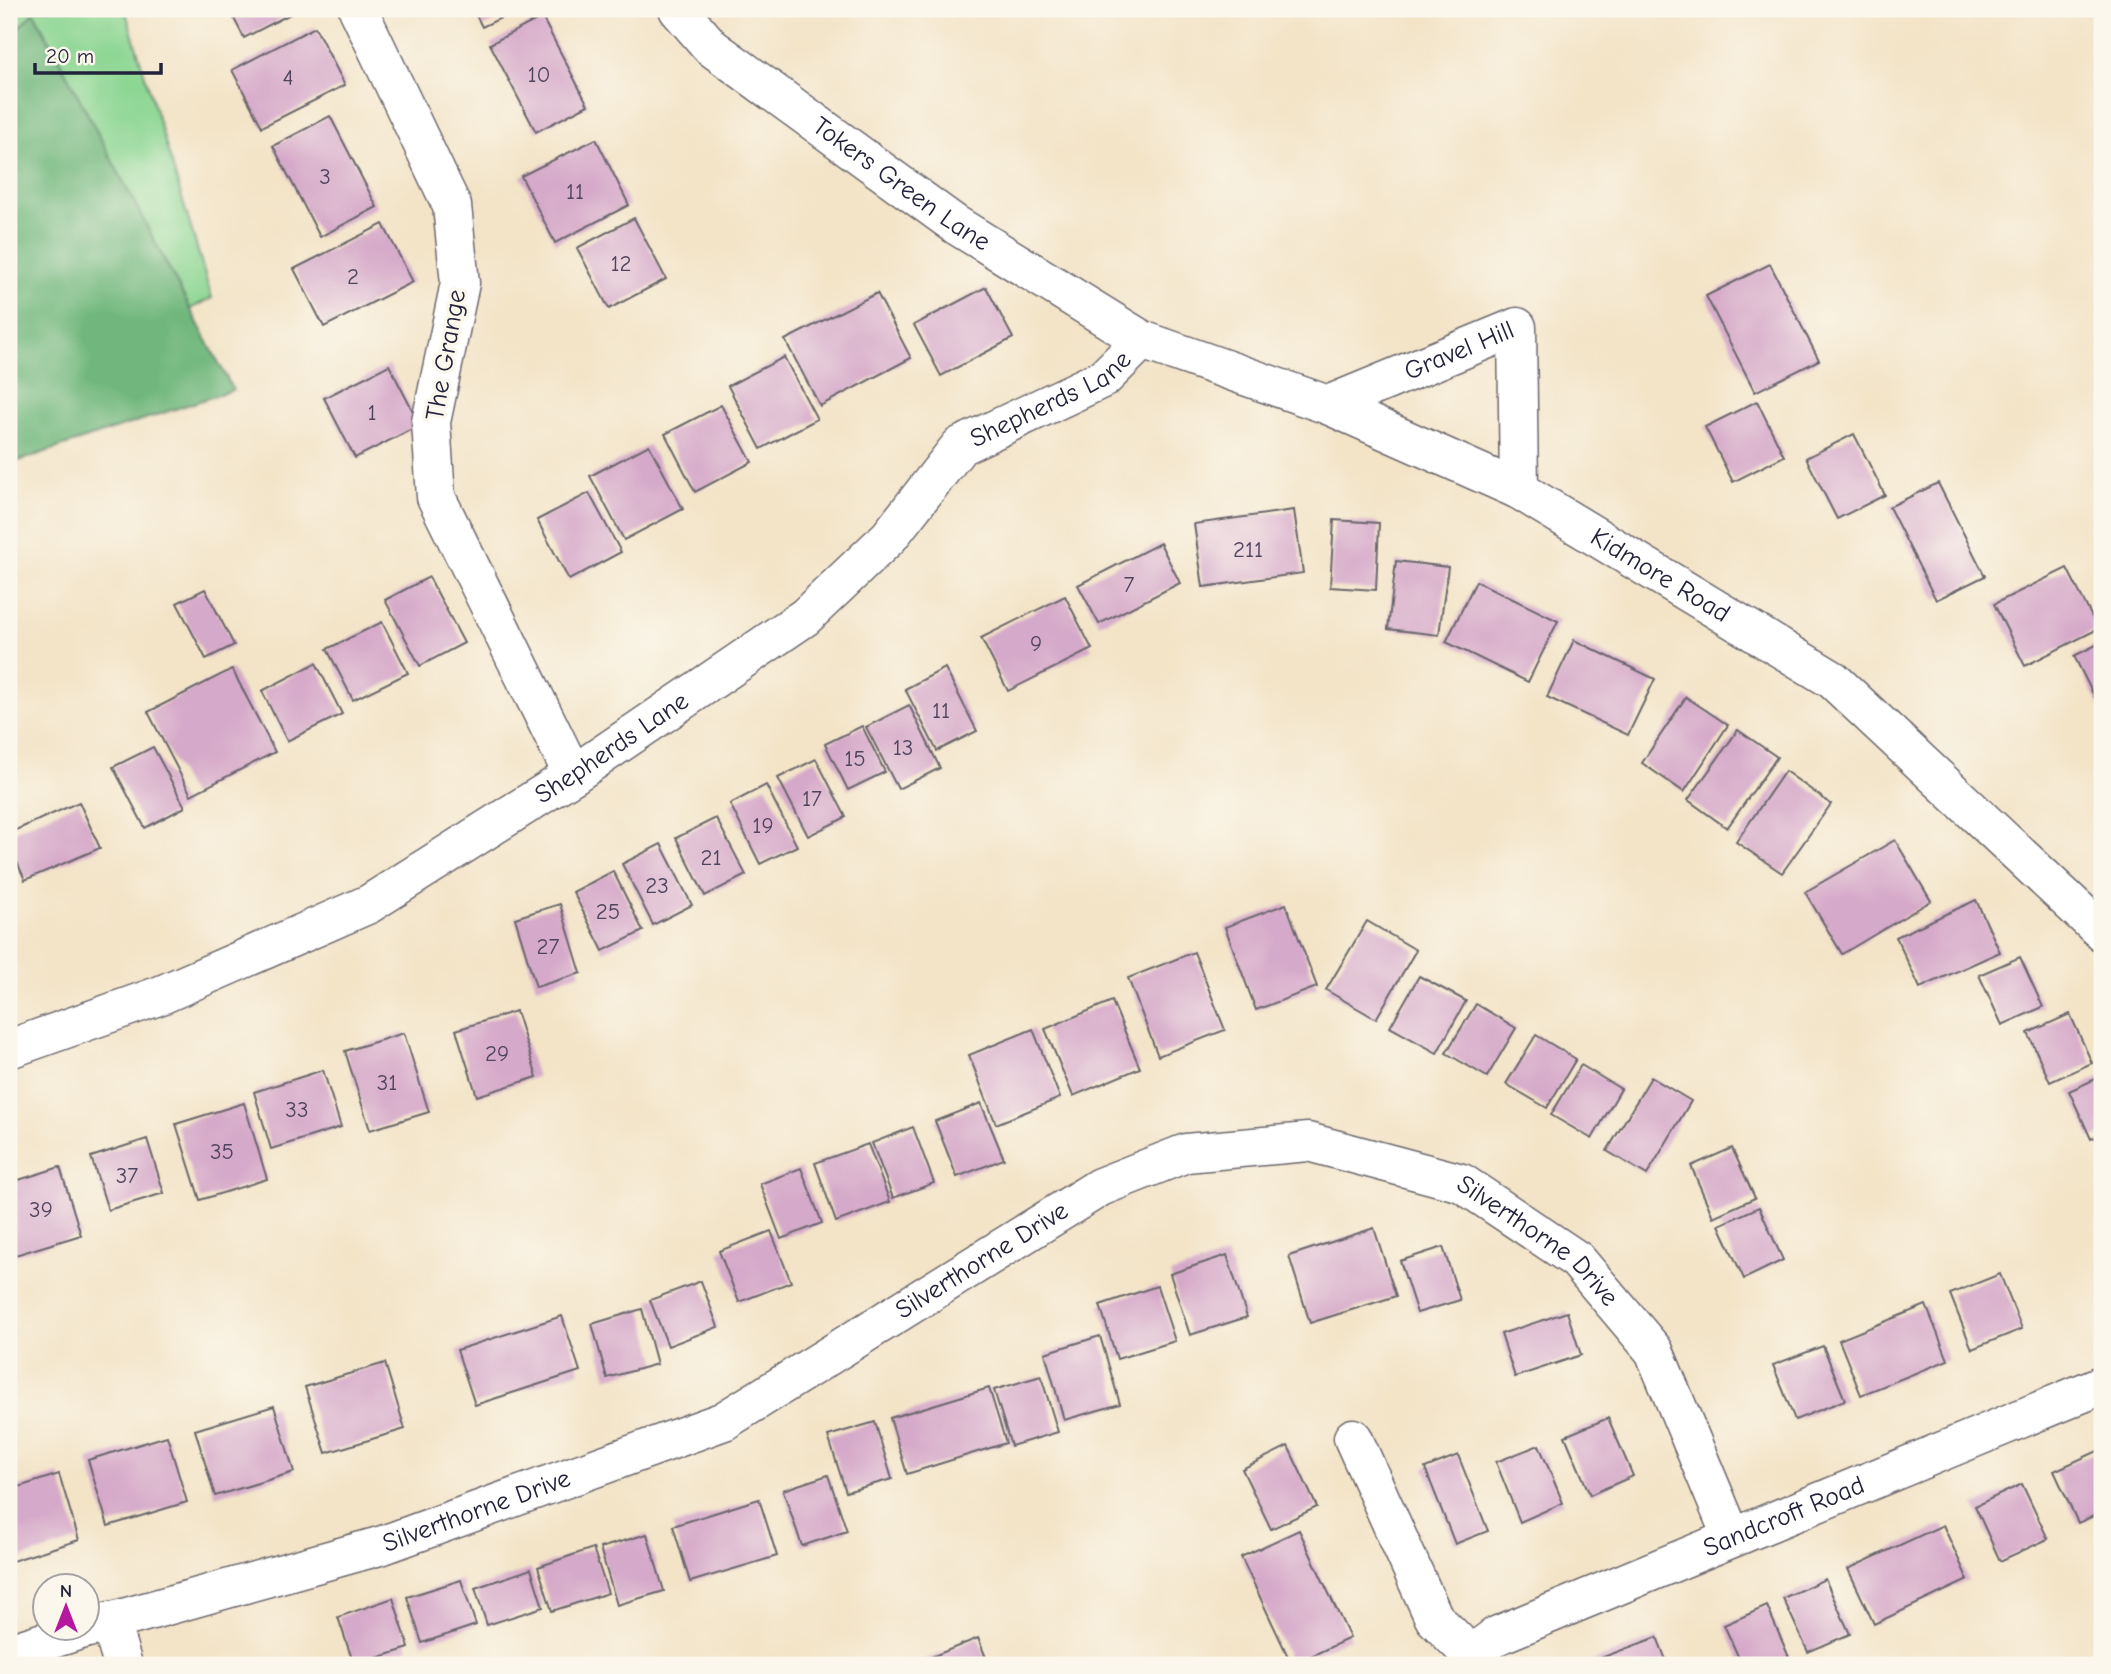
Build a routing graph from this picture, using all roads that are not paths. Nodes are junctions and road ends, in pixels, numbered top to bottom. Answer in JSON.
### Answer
{"nodes":[{"id":1,"x":357,"y":9,"type":"edge"},
{"id":2,"x":678,"y":9,"type":"edge"},
{"id":3,"x":1142,"y":341,"type":"junction"},
{"id":4,"x":1328,"y":405,"type":"junction"},
{"id":5,"x":1519,"y":490,"type":"junction"},
{"id":6,"x":573,"y":775,"type":"junction"},
{"id":7,"x":2102,"y":932,"type":"edge"},
{"id":8,"x":9,"y":1049,"type":"edge"},
{"id":9,"x":2102,"y":1385,"type":"edge"},
{"id":10,"x":1353,"y":1438,"type":"dead end"},
{"id":11,"x":1732,"y":1538,"type":"junction"},
{"id":12,"x":102,"y":1624,"type":"edge"},
{"id":13,"x":102,"y":1636,"type":"edge"},
{"id":14,"x":44,"y":1642,"type":"edge"},
{"id":15,"x":9,"y":1653,"type":"edge"},
{"id":16,"x":1471,"y":1660,"type":"edge"},
{"id":17,"x":123,"y":1665,"type":"edge"}],
"edges":[{"from":1,"to":6,"type":"street","name":"The Grange"},
{"from":2,"to":3,"type":"street","name":"Tokers Green Lane"},
{"from":3,"to":4,"type":"street","name":"Kidmore Road"},
{"from":3,"to":6,"type":"street","name":"Shepherds Lane"},
{"from":4,"to":5,"type":"street","name":"Kidmore Road"},
{"from":4,"to":5,"type":"street","name":"Gravel Hill"},
{"from":5,"to":7,"type":"street","name":"Kidmore Road"},
{"from":6,"to":8,"type":"street","name":"Shepherds Lane"},
{"from":9,"to":11,"type":"street","name":"Sandcroft Road"},
{"from":10,"to":16,"type":"street"},
{"from":11,"to":12,"type":"street","name":"Silverthorne Drive"},
{"from":11,"to":16,"type":"street","name":"Sandcroft Road"},
{"from":13,"to":17,"type":"street"},
{"from":14,"to":15,"type":"street","name":"Silverthorne Drive"}]}
